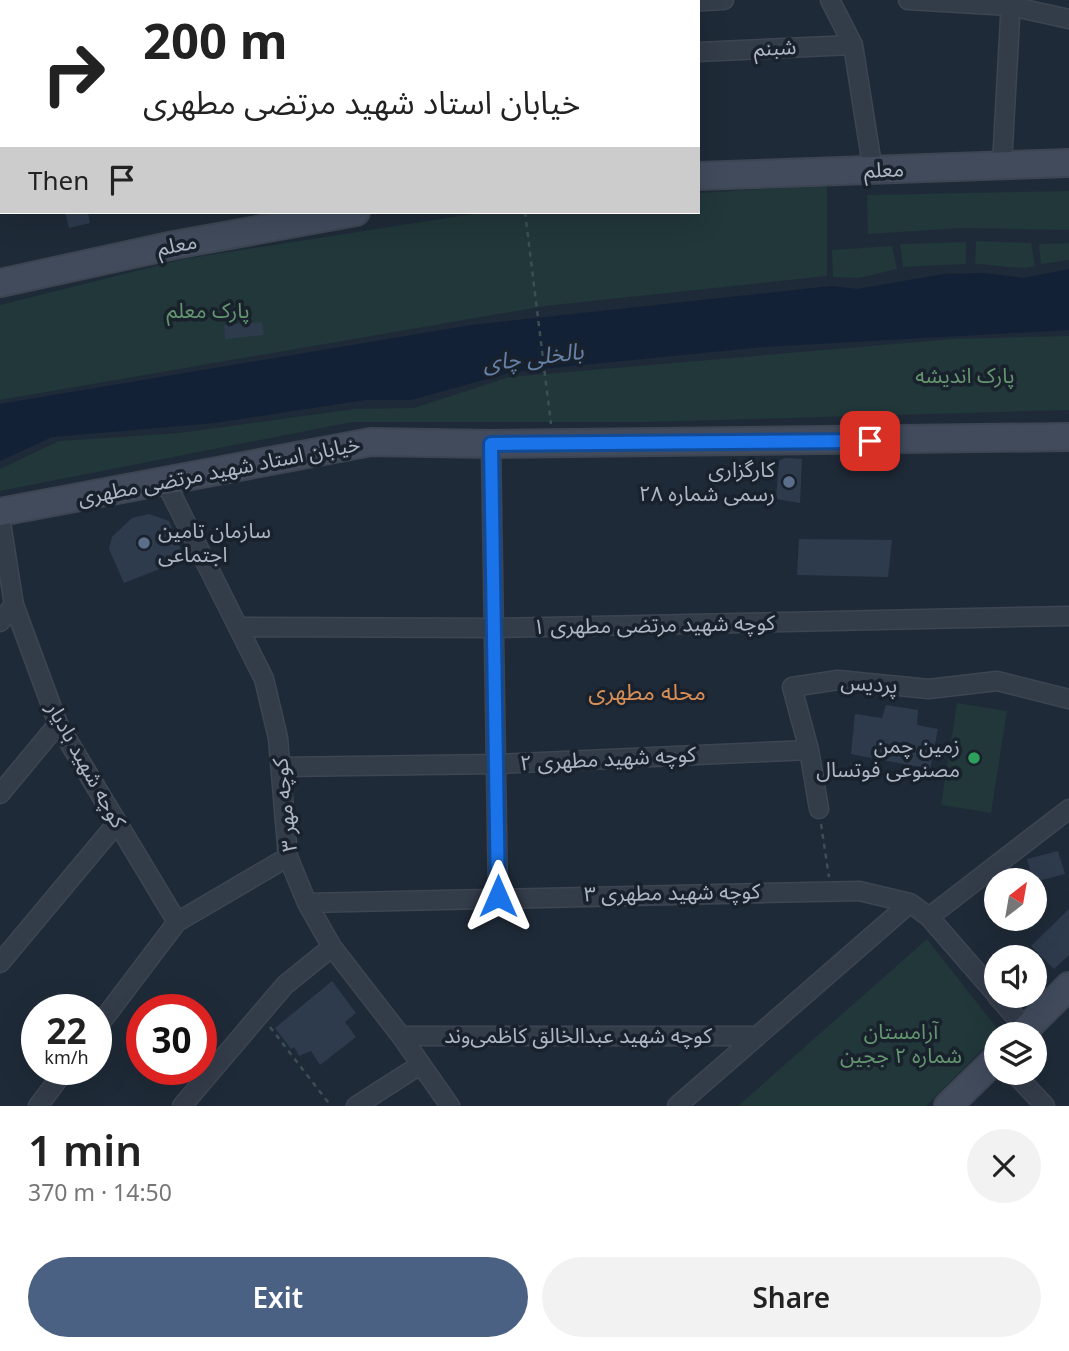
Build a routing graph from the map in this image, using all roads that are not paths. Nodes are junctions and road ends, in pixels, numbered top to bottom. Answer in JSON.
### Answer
{"nodes":[{"id":1,"x":724,"y":0,"type":"edge"},
{"id":2,"x":830,"y":0,"type":"edge"},
{"id":3,"x":908,"y":0,"type":"edge"},
{"id":4,"x":700,"y":1,"type":"edge"},
{"id":5,"x":1010,"y":3,"type":"edge"},
{"id":6,"x":1069,"y":19,"type":"edge"},
{"id":7,"x":853,"y":45,"type":"junction"},
{"id":8,"x":700,"y":52,"type":"edge"},
{"id":9,"x":1069,"y":163,"type":"edge"},
{"id":10,"x":1002,"y":165,"type":"junction"},
{"id":11,"x":873,"y":171,"type":"junction"},
{"id":12,"x":700,"y":176,"type":"edge"},
{"id":13,"x":345,"y":214,"type":"edge"},
{"id":14,"x":0,"y":283,"type":"edge"},
{"id":15,"x":1069,"y":437,"type":"edge"},
{"id":16,"x":491,"y":444,"type":"junction"},
{"id":17,"x":165,"y":481,"type":"junction"},
{"id":18,"x":0,"y":512,"type":"edge"},
{"id":19,"x":0,"y":517,"type":"edge"},
{"id":20,"x":15,"y":605,"type":"junction"},
{"id":21,"x":1069,"y":616,"type":"edge"},
{"id":22,"x":0,"y":622,"type":"edge"},
{"id":23,"x":240,"y":627,"type":"junction"},
{"id":24,"x":495,"y":628,"type":"junction"},
{"id":25,"x":1069,"y":699,"type":"edge"},
{"id":26,"x":58,"y":723,"type":"junction"},
{"id":27,"x":809,"y":750,"type":"junction"},
{"id":28,"x":498,"y":764,"type":"junction"},
{"id":29,"x":281,"y":767,"type":"junction"},
{"id":30,"x":0,"y":794,"type":"edge"},
{"id":31,"x":1069,"y":808,"type":"edge"},
{"id":32,"x":819,"y":809,"type":"road end"},
{"id":33,"x":117,"y":823,"type":"junction"},
{"id":34,"x":288,"y":857,"type":"junction"},
{"id":35,"x":498,"y":896,"type":"junction"},
{"id":36,"x":910,"y":902,"type":"junction"},
{"id":37,"x":307,"y":903,"type":"junction"},
{"id":38,"x":929,"y":917,"type":"junction"},
{"id":39,"x":177,"y":922,"type":"junction"},
{"id":40,"x":332,"y":947,"type":"junction"},
{"id":41,"x":0,"y":963,"type":"edge"},
{"id":42,"x":984,"y":980,"type":"edge"},
{"id":43,"x":1069,"y":986,"type":"edge"},
{"id":44,"x":112,"y":1008,"type":"edge"},
{"id":45,"x":1034,"y":1022,"type":"edge"},
{"id":46,"x":401,"y":1036,"type":"junction"},
{"id":47,"x":755,"y":1036,"type":"junction"},
{"id":48,"x":420,"y":1065,"type":"junction"},
{"id":49,"x":984,"y":1071,"type":"edge"},
{"id":50,"x":54,"y":1085,"type":"edge"},
{"id":51,"x":1025,"y":1085,"type":"edge"},
{"id":52,"x":38,"y":1106,"type":"edge"},
{"id":53,"x":182,"y":1106,"type":"edge"},
{"id":54,"x":356,"y":1106,"type":"edge"},
{"id":55,"x":450,"y":1106,"type":"edge"},
{"id":56,"x":677,"y":1106,"type":"edge"},
{"id":57,"x":948,"y":1106,"type":"edge"},
{"id":58,"x":1045,"y":1106,"type":"edge"}],
"edges":[{"from":1,"to":4,"type":"street"},
{"from":2,"to":7,"type":"street"},
{"from":3,"to":5,"type":"street"},
{"from":5,"to":6,"type":"street"},
{"from":5,"to":10,"type":"street"},
{"from":7,"to":8,"type":"street","name":"شبنم"},
{"from":7,"to":11,"type":"street"},
{"from":9,"to":10,"type":"main road","name":"معلم"},
{"from":10,"to":11,"type":"main road","name":"معلم"},
{"from":11,"to":12,"type":"main road","name":"معلم"},
{"from":13,"to":14,"type":"main road","name":"معلم"},
{"from":15,"to":16,"type":"main road","name":"خیابان استاد شهید مرتضی مطهری"},
{"from":16,"to":17,"type":"main road","name":"خیابان استاد شهید مرتضی مطهری"},
{"from":16,"to":24,"type":"street"},
{"from":17,"to":18,"type":"main road","name":"خیابان استاد شهید مرتضی مطهری"},
{"from":17,"to":23,"type":"street","name":"کوچه مهر ۳"},
{"from":19,"to":20,"type":"street","name":"کوچه شهید بادیار"},
{"from":20,"to":22,"type":"street"},
{"from":20,"to":26,"type":"street","name":"کوچه شهید بادیار"},
{"from":21,"to":24,"type":"street","name":"کوچه شهید مرتضی مطهری ۱"},
{"from":23,"to":24,"type":"street","name":"کوچه شهید مرتضی مطهری ۱"},
{"from":23,"to":29,"type":"street","name":"کوچه مهر ۳"},
{"from":24,"to":28,"type":"street"},
{"from":25,"to":27,"type":"street","name":"پردیس"},
{"from":26,"to":30,"type":"street"},
{"from":26,"to":33,"type":"street","name":"کوچه شهید بادیار"},
{"from":27,"to":28,"type":"street","name":"کوچه شهید مطهری ۲"},
{"from":27,"to":32,"type":"street","name":"پردیس"},
{"from":28,"to":29,"type":"street","name":"کوچه شهید مطهری ۲"},
{"from":28,"to":35,"type":"street"},
{"from":29,"to":34,"type":"street","name":"کوچه مهر ۳"},
{"from":31,"to":38,"type":"street"},
{"from":33,"to":39,"type":"street","name":"کوچه شهید بادیار"},
{"from":33,"to":41,"type":"street"},
{"from":34,"to":37,"type":"street","name":"کوچه مهر ۳"},
{"from":34,"to":39,"type":"street"},
{"from":35,"to":36,"type":"street","name":"کوچه شهید مطهری ۳"},
{"from":35,"to":37,"type":"street","name":"کوچه شهید مطهری ۳"},
{"from":36,"to":38,"type":"street","name":"کوچه شهید مطهری ۳"},
{"from":36,"to":47,"type":"street"},
{"from":37,"to":40,"type":"street","name":"کوچه مهر ۳"},
{"from":38,"to":42,"type":"street","name":"کوچه شهید مطهری ۳"},
{"from":39,"to":44,"type":"street"},
{"from":40,"to":46,"type":"street","name":"کوچه مهر ۳"},
{"from":40,"to":53,"type":"street"},
{"from":43,"to":45,"type":"main road"},
{"from":46,"to":47,"type":"street","name":"کوچه شهید عبدالخالق کاظمی‌وند"},
{"from":46,"to":48,"type":"street","name":"کوچه مهر ۳"},
{"from":47,"to":56,"type":"street"},
{"from":48,"to":54,"type":"street"},
{"from":48,"to":55,"type":"street","name":"کوچه مهر ۳"},
{"from":49,"to":57,"type":"main road"},
{"from":50,"to":52,"type":"street"},
{"from":51,"to":58,"type":"street"}]}
